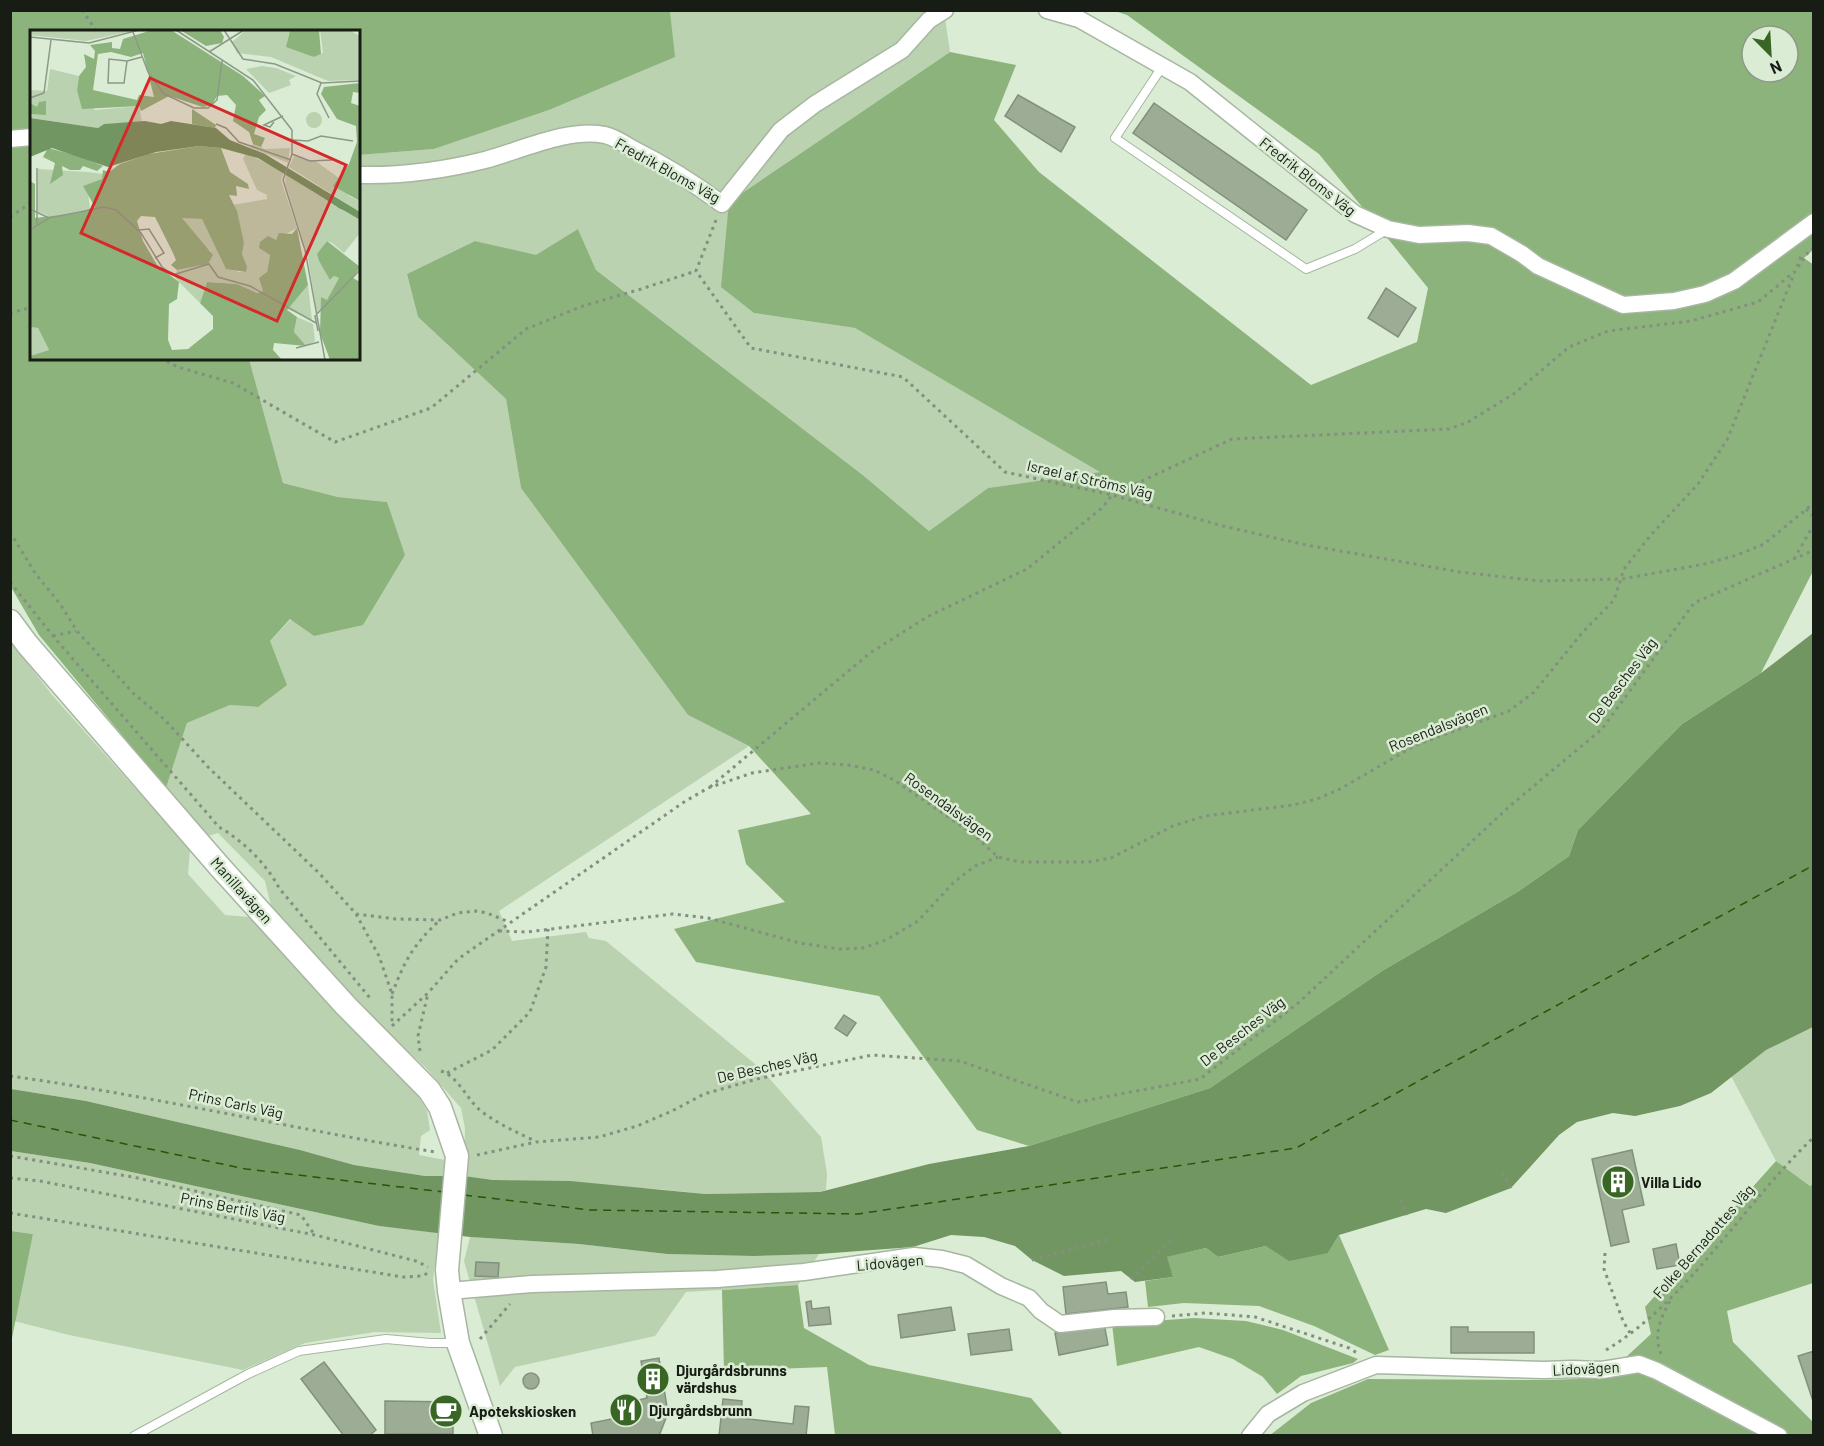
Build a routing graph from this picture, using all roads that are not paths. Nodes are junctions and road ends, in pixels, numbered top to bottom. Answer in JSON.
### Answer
{"nodes":[{"id":1,"x":945,"y":10,"type":"edge"},
{"id":2,"x":1047,"y":10,"type":"edge"},
{"id":3,"x":1162,"y":67,"type":"junction"},
{"id":4,"x":30,"y":137,"type":"edge"},
{"id":5,"x":10,"y":139,"type":"edge"},
{"id":6,"x":360,"y":175,"type":"edge"},
{"id":7,"x":1814,"y":222,"type":"edge"},
{"id":8,"x":1388,"y":229,"type":"junction"},
{"id":9,"x":10,"y":621,"type":"edge"},
{"id":10,"x":449,"y":1291,"type":"junction"},
{"id":11,"x":1156,"y":1317,"type":"road end"},
{"id":12,"x":469,"y":1341,"type":"junction"},
{"id":13,"x":134,"y":1436,"type":"edge"},
{"id":14,"x":491,"y":1436,"type":"edge"},
{"id":15,"x":1250,"y":1436,"type":"edge"},
{"id":16,"x":1779,"y":1436,"type":"edge"}],
"edges":[{"from":1,"to":6,"type":"street","name":"Fredrik Bloms Väg"},
{"from":2,"to":3,"type":"street","name":"Fredrik Bloms Väg"},
{"from":3,"to":8,"type":"street","name":"Fredrik Bloms Väg"},
{"from":3,"to":8,"type":"lane"},
{"from":4,"to":5,"type":"street"},
{"from":7,"to":8,"type":"street","name":"Fredrik Bloms Väg"},
{"from":9,"to":10,"type":"street","name":"Manillavägen"},
{"from":10,"to":11,"type":"street","name":"Lidovägen"},
{"from":10,"to":12,"type":"street"},
{"from":12,"to":13,"type":"lane"},
{"from":12,"to":14,"type":"street"},
{"from":15,"to":16,"type":"street","name":"Lidovägen"}]}
